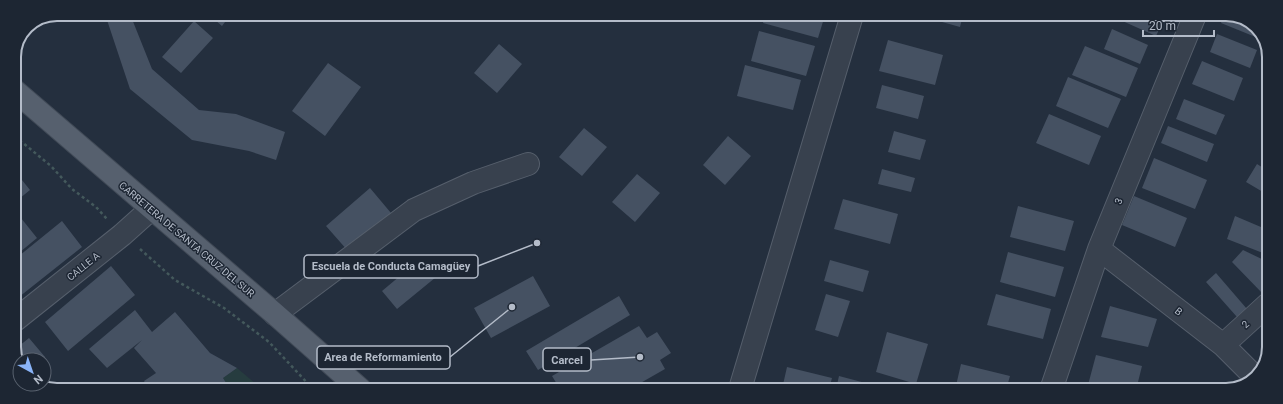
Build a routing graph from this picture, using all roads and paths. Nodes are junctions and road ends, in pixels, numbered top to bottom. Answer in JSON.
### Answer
{"nodes":[{"id":1,"x":850,"y":21,"type":"edge"},
{"id":2,"x":1193,"y":21,"type":"edge"},
{"id":3,"x":21,"y":96,"type":"edge"},
{"id":4,"x":21,"y":142,"type":"edge"},
{"id":5,"x":528,"y":164,"type":"dead end"},
{"id":6,"x":151,"y":209,"type":"junction"},
{"id":7,"x":122,"y":235,"type":"junction"},
{"id":8,"x":1098,"y":249,"type":"junction"},
{"id":9,"x":1262,"y":309,"type":"edge"},
{"id":10,"x":275,"y":314,"type":"junction"},
{"id":11,"x":21,"y":315,"type":"edge"},
{"id":12,"x":1223,"y":345,"type":"junction"},
{"id":13,"x":1251,"y":373,"type":"edge"},
{"id":14,"x":307,"y":383,"type":"edge"},
{"id":15,"x":353,"y":383,"type":"edge"},
{"id":16,"x":742,"y":383,"type":"edge"},
{"id":17,"x":1053,"y":383,"type":"edge"}],
"edges":[{"from":1,"to":16,"type":"street"},
{"from":2,"to":8,"type":"street","name":"3"},
{"from":3,"to":6,"type":"main road","name":"CARRETERA DE SANTA CRUZ DEL SUR"},
{"from":4,"to":7,"type":"path"},
{"from":5,"to":10,"type":"street"},
{"from":6,"to":7,"type":"street","name":"CALLE A"},
{"from":6,"to":10,"type":"main road","name":"CARRETERA DE SANTA CRUZ DEL SUR"},
{"from":7,"to":11,"type":"street","name":"CALLE A"},
{"from":7,"to":14,"type":"path"},
{"from":8,"to":12,"type":"street","name":"B"},
{"from":8,"to":17,"type":"street","name":"3"},
{"from":9,"to":12,"type":"street","name":"2"},
{"from":10,"to":15,"type":"main road","name":"CARRETERA DE SANTA CRUZ DEL SUR"},
{"from":12,"to":13,"type":"street","name":"B"}]}
